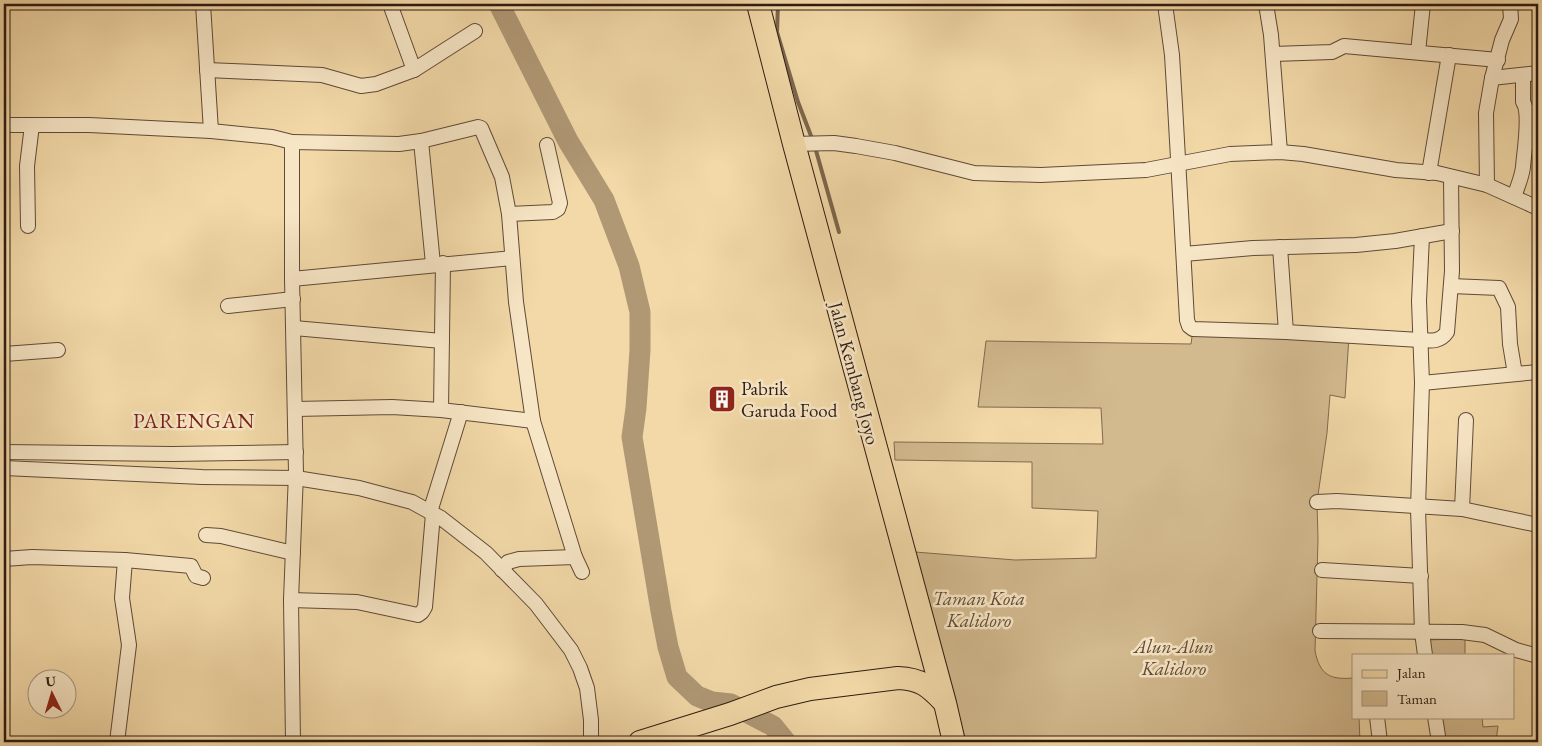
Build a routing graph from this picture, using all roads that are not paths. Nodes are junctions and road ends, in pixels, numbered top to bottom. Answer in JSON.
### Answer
{"nodes":[{"id":1,"x":203,"y":4,"type":"edge"},
{"id":2,"x":390,"y":4,"type":"edge"},
{"id":3,"x":758,"y":4,"type":"edge"},
{"id":4,"x":1166,"y":4,"type":"edge"},
{"id":5,"x":1266,"y":4,"type":"edge"},
{"id":6,"x":1424,"y":4,"type":"edge"},
{"id":7,"x":1510,"y":4,"type":"edge"},
{"id":8,"x":475,"y":31,"type":"dead end"},
{"id":9,"x":1418,"y":52,"type":"junction"},
{"id":10,"x":1273,"y":54,"type":"junction"},
{"id":11,"x":1449,"y":56,"type":"junction"},
{"id":12,"x":1498,"y":60,"type":"junction"},
{"id":13,"x":207,"y":70,"type":"junction"},
{"id":14,"x":414,"y":70,"type":"junction"},
{"id":15,"x":1538,"y":73,"type":"edge"},
{"id":16,"x":1523,"y":75,"type":"junction"},
{"id":17,"x":1492,"y":78,"type":"junction"},
{"id":18,"x":4,"y":125,"type":"edge"},
{"id":19,"x":32,"y":125,"type":"junction"},
{"id":20,"x":211,"y":131,"type":"junction"},
{"id":21,"x":422,"y":141,"type":"junction"},
{"id":22,"x":292,"y":142,"type":"junction"},
{"id":23,"x":794,"y":144,"type":"junction"},
{"id":24,"x":547,"y":145,"type":"dead end"},
{"id":25,"x":1280,"y":152,"type":"junction"},
{"id":26,"x":1179,"y":164,"type":"junction"},
{"id":27,"x":1430,"y":173,"type":"junction"},
{"id":28,"x":1451,"y":176,"type":"junction"},
{"id":29,"x":1487,"y":185,"type":"junction"},
{"id":30,"x":1514,"y":197,"type":"junction"},
{"id":31,"x":1538,"y":208,"type":"edge"},
{"id":32,"x":509,"y":214,"type":"junction"},
{"id":33,"x":28,"y":226,"type":"dead end"},
{"id":34,"x":1452,"y":231,"type":"junction"},
{"id":35,"x":1422,"y":236,"type":"junction"},
{"id":36,"x":1280,"y":247,"type":"junction"},
{"id":37,"x":1184,"y":254,"type":"junction"},
{"id":38,"x":512,"y":258,"type":"junction"},
{"id":39,"x":438,"y":264,"type":"junction"},
{"id":40,"x":292,"y":279,"type":"junction"},
{"id":41,"x":1451,"y":286,"type":"junction"},
{"id":42,"x":294,"y":300,"type":"junction"},
{"id":43,"x":228,"y":306,"type":"dead end"},
{"id":44,"x":294,"y":328,"type":"junction"},
{"id":45,"x":1286,"y":332,"type":"junction"},
{"id":46,"x":1420,"y":340,"type":"junction"},
{"id":47,"x":442,"y":341,"type":"junction"},
{"id":48,"x":58,"y":350,"type":"dead end"},
{"id":49,"x":4,"y":354,"type":"edge"},
{"id":50,"x":1538,"y":372,"type":"edge"},
{"id":51,"x":1515,"y":374,"type":"junction"},
{"id":52,"x":1422,"y":383,"type":"junction"},
{"id":53,"x":295,"y":409,"type":"junction"},
{"id":54,"x":441,"y":410,"type":"junction"},
{"id":55,"x":461,"y":412,"type":"junction"},
{"id":56,"x":1466,"y":420,"type":"dead end"},
{"id":57,"x":533,"y":421,"type":"junction"},
{"id":58,"x":4,"y":452,"type":"edge"},
{"id":59,"x":296,"y":452,"type":"junction"},
{"id":60,"x":4,"y":468,"type":"edge"},
{"id":61,"x":296,"y":478,"type":"junction"},
{"id":62,"x":1317,"y":502,"type":"dead end"},
{"id":63,"x":1418,"y":508,"type":"junction"},
{"id":64,"x":1462,"y":509,"type":"junction"},
{"id":65,"x":432,"y":513,"type":"junction"},
{"id":66,"x":1538,"y":525,"type":"edge"},
{"id":67,"x":206,"y":535,"type":"dead end"},
{"id":68,"x":293,"y":553,"type":"junction"},
{"id":69,"x":575,"y":557,"type":"junction"},
{"id":70,"x":4,"y":559,"type":"edge"},
{"id":71,"x":125,"y":560,"type":"junction"},
{"id":72,"x":502,"y":570,"type":"junction"},
{"id":73,"x":1322,"y":570,"type":"dead end"},
{"id":74,"x":582,"y":572,"type":"dead end"},
{"id":75,"x":1421,"y":576,"type":"junction"},
{"id":76,"x":203,"y":578,"type":"dead end"},
{"id":77,"x":291,"y":600,"type":"junction"},
{"id":78,"x":1320,"y":630,"type":"dead end"},
{"id":79,"x":1422,"y":632,"type":"junction"},
{"id":80,"x":925,"y":634,"type":"junction"},
{"id":81,"x":1425,"y":654,"type":"edge"},
{"id":82,"x":1538,"y":656,"type":"edge"},
{"id":83,"x":898,"y":678,"type":"junction"},
{"id":84,"x":945,"y":703,"type":"junction"},
{"id":85,"x":1377,"y":718,"type":"edge"},
{"id":86,"x":1435,"y":718,"type":"edge"},
{"id":87,"x":674,"y":737,"type":"edge"},
{"id":88,"x":117,"y":742,"type":"edge"},
{"id":89,"x":293,"y":742,"type":"edge"},
{"id":90,"x":591,"y":742,"type":"edge"},
{"id":91,"x":640,"y":742,"type":"edge"},
{"id":92,"x":954,"y":742,"type":"edge"},
{"id":93,"x":1380,"y":742,"type":"edge"},
{"id":94,"x":1439,"y":742,"type":"edge"}],
"edges":[{"from":1,"to":13,"type":"street"},
{"from":2,"to":14,"type":"street"},
{"from":3,"to":23,"type":"main road","name":"Jalan Kembang Joyo"},
{"from":4,"to":26,"type":"street"},
{"from":5,"to":10,"type":"street"},
{"from":6,"to":9,"type":"street"},
{"from":7,"to":12,"type":"street"},
{"from":8,"to":14,"type":"street"},
{"from":9,"to":10,"type":"street"},
{"from":9,"to":11,"type":"street"},
{"from":10,"to":25,"type":"street"},
{"from":11,"to":12,"type":"street"},
{"from":11,"to":27,"type":"street"},
{"from":12,"to":17,"type":"street"},
{"from":13,"to":14,"type":"street"},
{"from":13,"to":20,"type":"street"},
{"from":15,"to":16,"type":"street"},
{"from":16,"to":17,"type":"street"},
{"from":16,"to":30,"type":"street"},
{"from":17,"to":29,"type":"street"},
{"from":18,"to":19,"type":"street"},
{"from":19,"to":20,"type":"street"},
{"from":19,"to":33,"type":"street"},
{"from":20,"to":22,"type":"street"},
{"from":21,"to":22,"type":"street"},
{"from":21,"to":32,"type":"street"},
{"from":21,"to":39,"type":"street"},
{"from":22,"to":40,"type":"street"},
{"from":23,"to":26,"type":"street"},
{"from":23,"to":80,"type":"main road","name":"Jalan Kembang Joyo"},
{"from":24,"to":32,"type":"street"},
{"from":25,"to":26,"type":"street"},
{"from":25,"to":27,"type":"street"},
{"from":26,"to":37,"type":"street"},
{"from":27,"to":28,"type":"street"},
{"from":28,"to":29,"type":"street"},
{"from":28,"to":34,"type":"street"},
{"from":29,"to":30,"type":"street"},
{"from":30,"to":31,"type":"street"},
{"from":32,"to":38,"type":"street"},
{"from":34,"to":35,"type":"street"},
{"from":34,"to":41,"type":"street"},
{"from":35,"to":36,"type":"street"},
{"from":35,"to":46,"type":"street"},
{"from":36,"to":37,"type":"street"},
{"from":36,"to":45,"type":"street"},
{"from":37,"to":45,"type":"street"},
{"from":38,"to":39,"type":"street"},
{"from":38,"to":57,"type":"street"},
{"from":39,"to":40,"type":"street"},
{"from":39,"to":47,"type":"street"},
{"from":40,"to":42,"type":"street"},
{"from":41,"to":46,"type":"street"},
{"from":41,"to":51,"type":"street"},
{"from":42,"to":43,"type":"street"},
{"from":42,"to":44,"type":"street"},
{"from":44,"to":47,"type":"street"},
{"from":44,"to":53,"type":"street"},
{"from":45,"to":46,"type":"street"},
{"from":46,"to":52,"type":"street"},
{"from":47,"to":54,"type":"street"},
{"from":48,"to":49,"type":"street"},
{"from":50,"to":51,"type":"street"},
{"from":51,"to":52,"type":"street"},
{"from":52,"to":63,"type":"street"},
{"from":53,"to":54,"type":"street"},
{"from":53,"to":59,"type":"street"},
{"from":54,"to":55,"type":"street"},
{"from":55,"to":57,"type":"street"},
{"from":55,"to":65,"type":"street"},
{"from":56,"to":64,"type":"street"},
{"from":57,"to":69,"type":"street"},
{"from":58,"to":59,"type":"street"},
{"from":59,"to":61,"type":"street"},
{"from":60,"to":61,"type":"street"},
{"from":61,"to":65,"type":"street"},
{"from":61,"to":68,"type":"street"},
{"from":62,"to":63,"type":"street"},
{"from":63,"to":64,"type":"street"},
{"from":63,"to":75,"type":"street"},
{"from":64,"to":66,"type":"street"},
{"from":65,"to":72,"type":"street"},
{"from":65,"to":77,"type":"street"},
{"from":67,"to":68,"type":"street"},
{"from":68,"to":77,"type":"street"},
{"from":69,"to":72,"type":"street"},
{"from":69,"to":74,"type":"street"},
{"from":70,"to":71,"type":"street"},
{"from":71,"to":76,"type":"street"},
{"from":71,"to":88,"type":"street"},
{"from":72,"to":90,"type":"street"},
{"from":73,"to":75,"type":"street"},
{"from":75,"to":79,"type":"street"},
{"from":77,"to":89,"type":"street"},
{"from":78,"to":79,"type":"street"},
{"from":79,"to":81,"type":"street"},
{"from":79,"to":82,"type":"street"},
{"from":80,"to":83,"type":"main road"},
{"from":80,"to":84,"type":"main road","name":"Jalan Kembang Joyo"},
{"from":83,"to":84,"type":"main road"},
{"from":83,"to":87,"type":"main road"},
{"from":84,"to":92,"type":"main road","name":"Jalan Kembang Joyo"},
{"from":85,"to":93,"type":"street"},
{"from":86,"to":94,"type":"street"},
{"from":87,"to":91,"type":"main road"}]}
